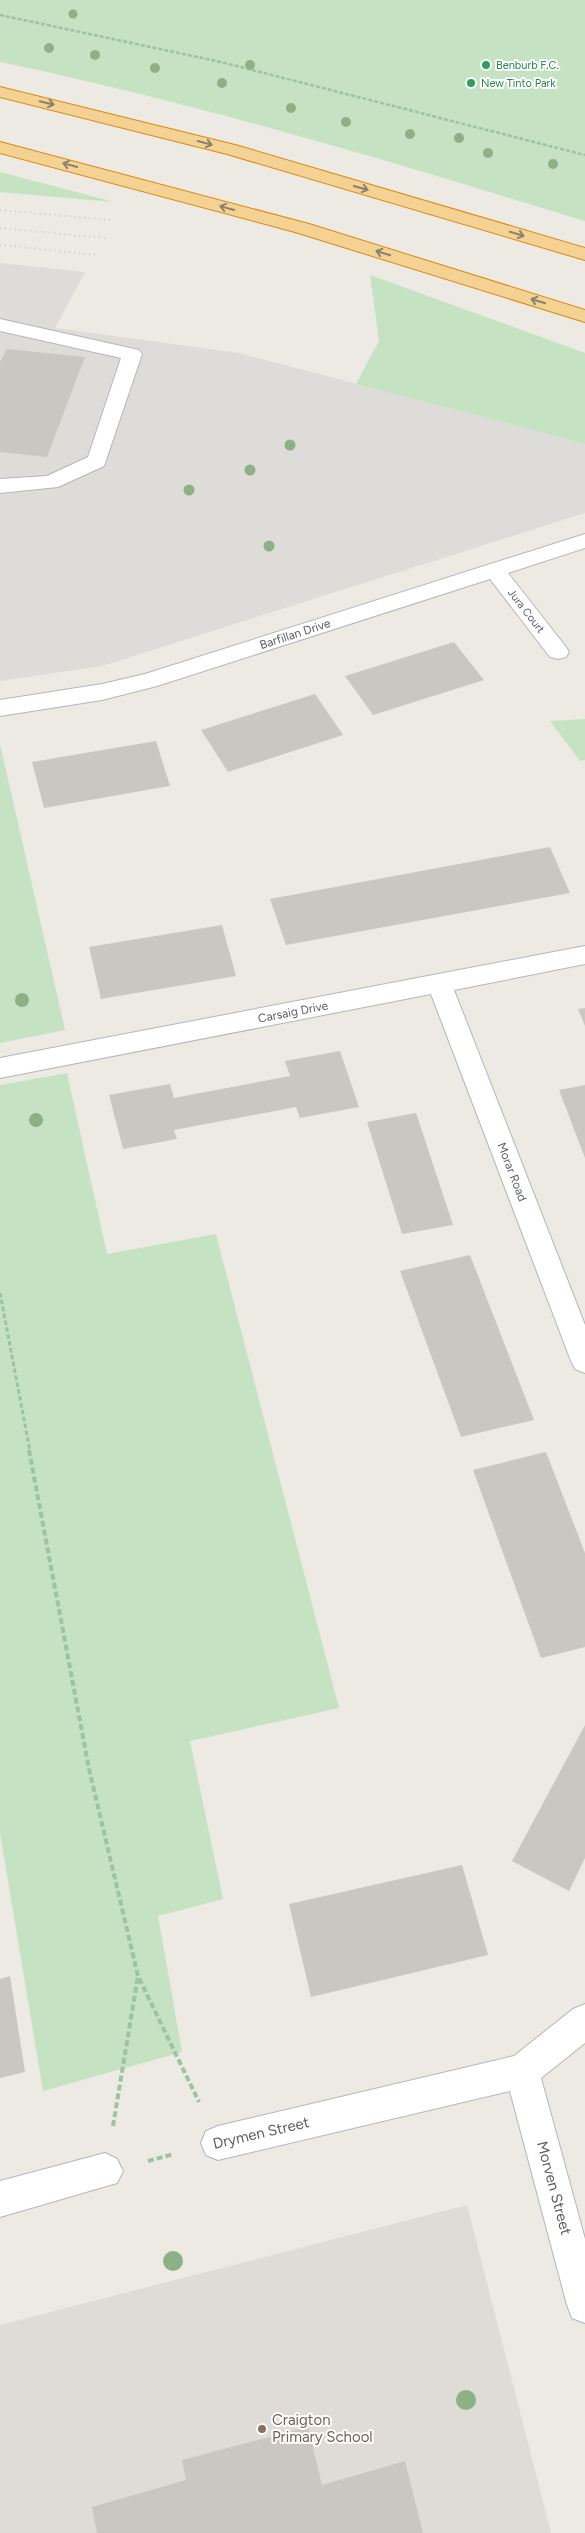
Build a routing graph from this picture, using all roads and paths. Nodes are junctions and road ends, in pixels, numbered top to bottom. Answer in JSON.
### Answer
{"nodes":[{"id":1,"x":0,"y":15,"type":"edge"},
{"id":2,"x":0,"y":92,"type":"edge"},
{"id":3,"x":0,"y":146,"type":"edge"},
{"id":4,"x":585,"y":155,"type":"edge"},
{"id":5,"x":585,"y":254,"type":"edge"},
{"id":6,"x":585,"y":316,"type":"edge"},
{"id":7,"x":0,"y":325,"type":"edge"},
{"id":8,"x":0,"y":486,"type":"edge"},
{"id":9,"x":585,"y":541,"type":"edge"},
{"id":10,"x":494,"y":570,"type":"junction"},
{"id":11,"x":558,"y":652,"type":"dead end"},
{"id":12,"x":0,"y":708,"type":"edge"},
{"id":13,"x":585,"y":955,"type":"edge"},
{"id":14,"x":440,"y":983,"type":"junction"},
{"id":15,"x":0,"y":1068,"type":"edge"},
{"id":16,"x":0,"y":1293,"type":"edge"},
{"id":17,"x":585,"y":1361,"type":"edge"},
{"id":18,"x":138,"y":1976,"type":"junction"},
{"id":19,"x":585,"y":2021,"type":"edge"},
{"id":20,"x":522,"y":2071,"type":"junction"},
{"id":21,"x":218,"y":2143,"type":"junction"},
{"id":22,"x":105,"y":2172,"type":"junction"},
{"id":23,"x":0,"y":2199,"type":"edge"},
{"id":24,"x":585,"y":2305,"type":"edge"}],
"edges":[{"from":1,"to":4,"type":"path"},
{"from":2,"to":5,"type":"highway","one_way":true},
{"from":6,"to":3,"type":"highway","one_way":true},
{"from":7,"to":8,"type":"street"},
{"from":9,"to":10,"type":"street","name":"Barfillan Drive"},
{"from":10,"to":11,"type":"street","name":"Jura Court"},
{"from":10,"to":12,"type":"street","name":"Barfillan Drive"},
{"from":13,"to":14,"type":"street","name":"Carsaig Drive"},
{"from":14,"to":15,"type":"street","name":"Carsaig Drive"},
{"from":14,"to":17,"type":"street","name":"Morar Road"},
{"from":16,"to":18,"type":"path"},
{"from":18,"to":21,"type":"path"},
{"from":18,"to":22,"type":"path"},
{"from":19,"to":20,"type":"street"},
{"from":20,"to":21,"type":"street","name":"Drymen Street"},
{"from":20,"to":24,"type":"street","name":"Morven Street"},
{"from":21,"to":22,"type":"path","name":"Drymen Street"},
{"from":22,"to":23,"type":"street"}]}
